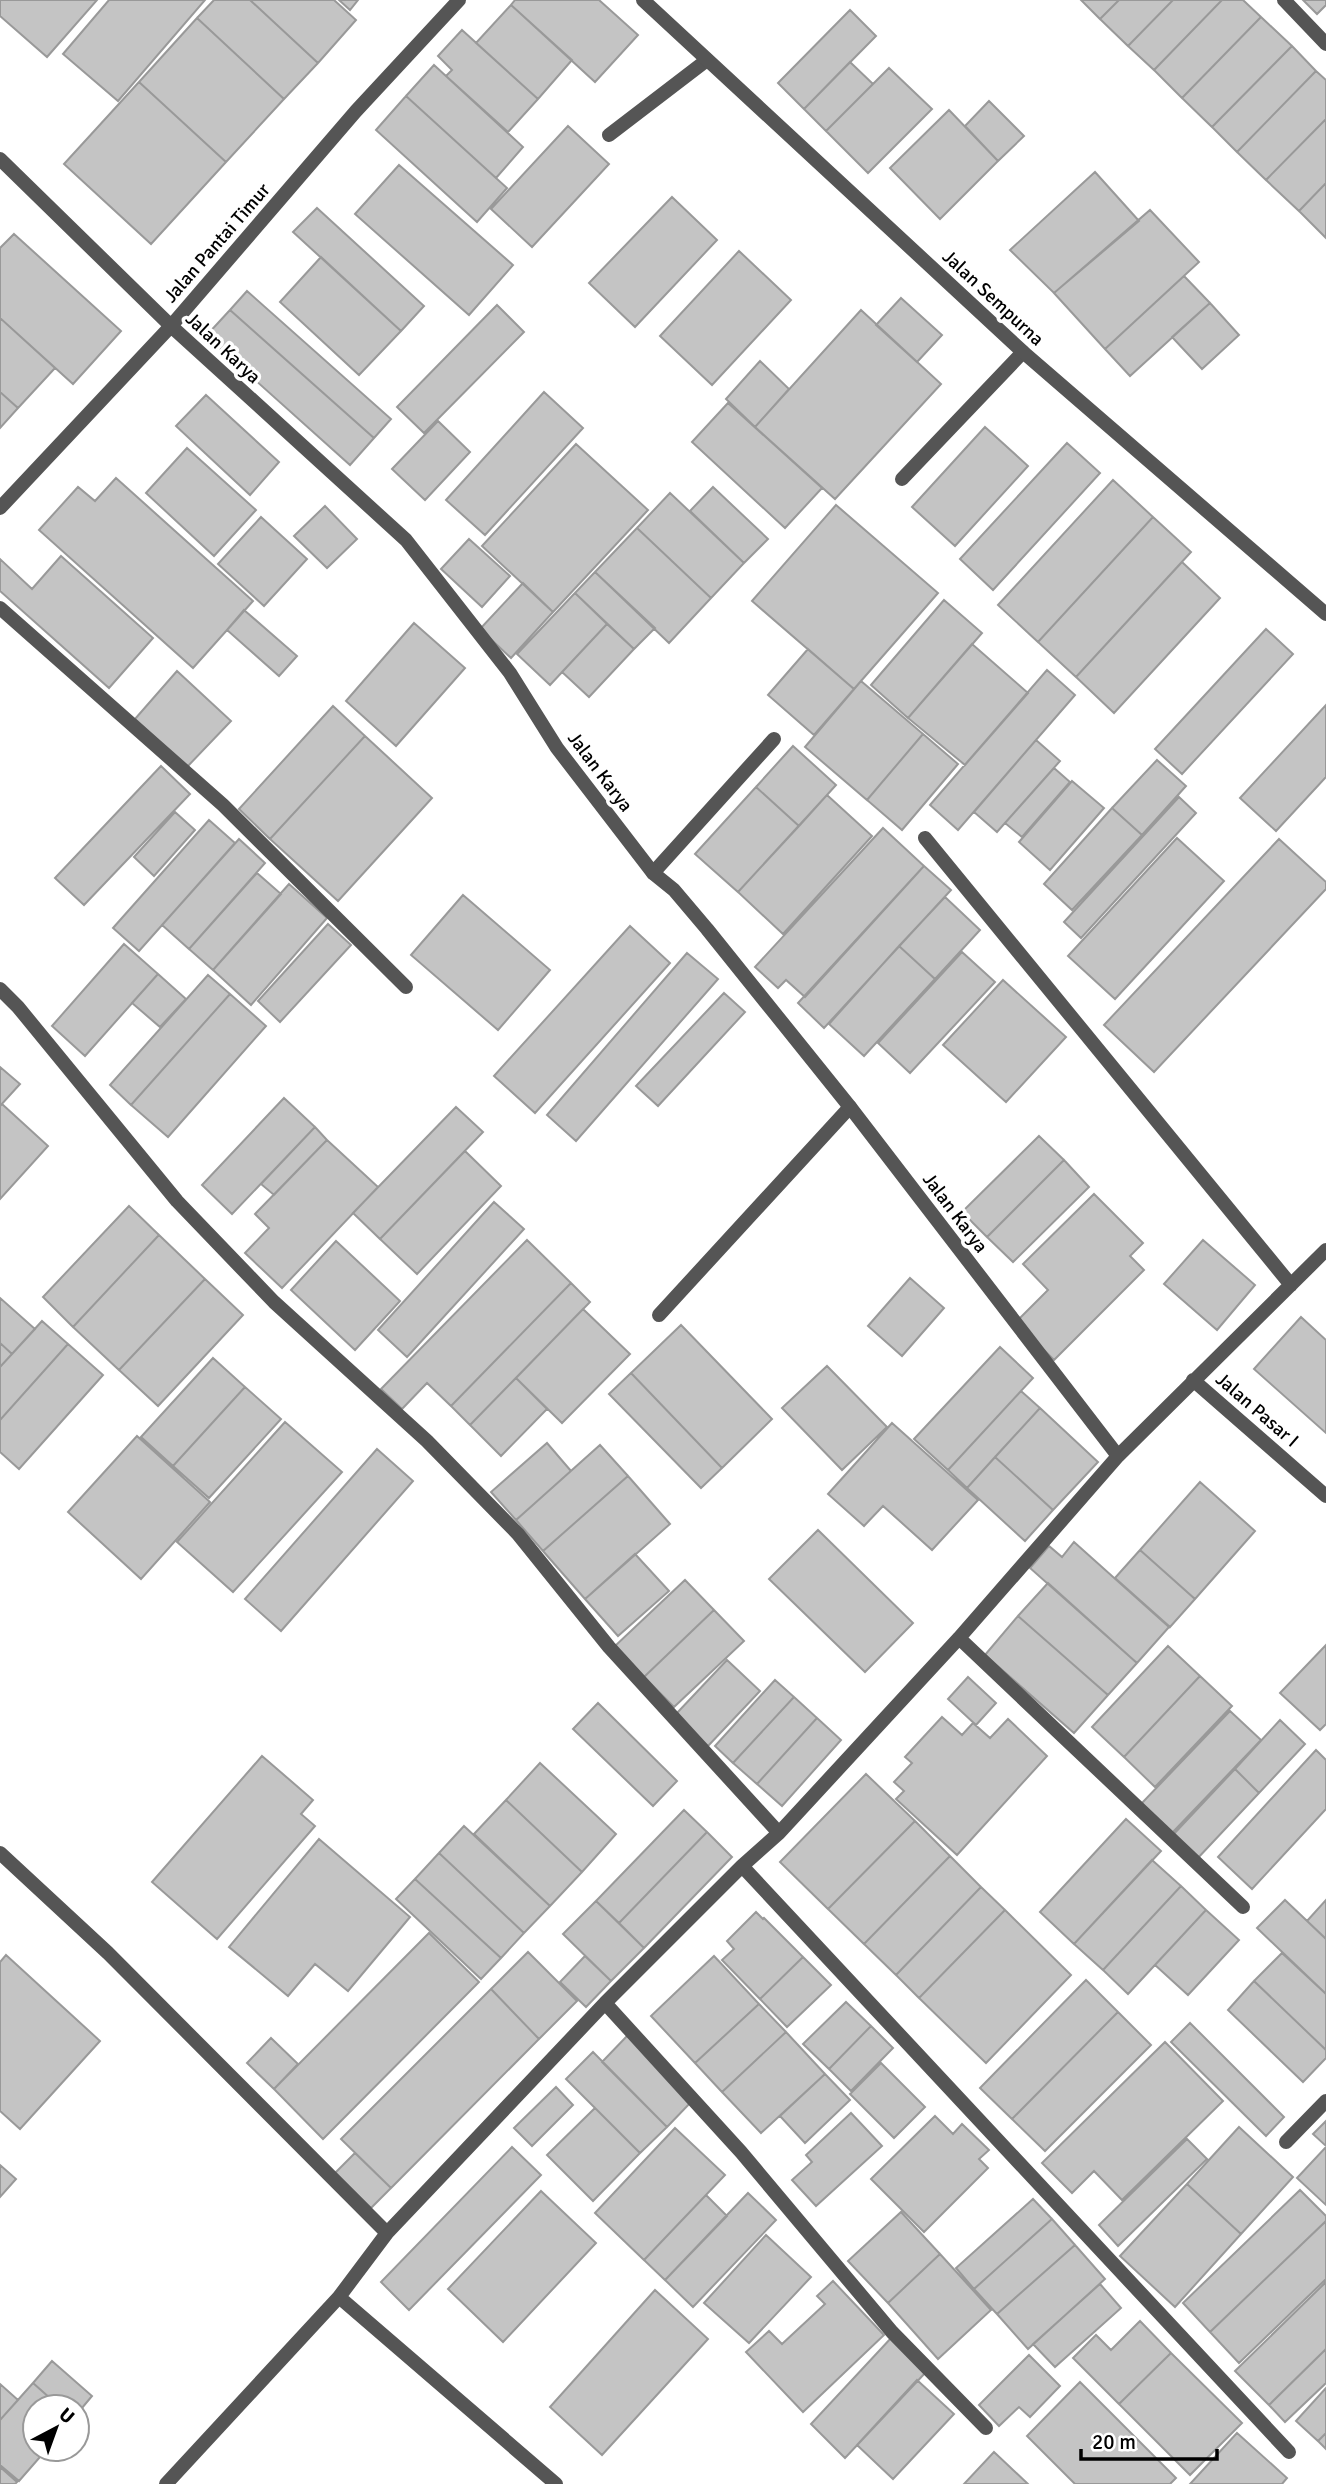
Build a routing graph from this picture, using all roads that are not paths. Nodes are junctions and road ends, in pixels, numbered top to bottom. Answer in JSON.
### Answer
{"nodes":[{"id":1,"x":459,"y":0,"type":"edge"},
{"id":2,"x":643,"y":0,"type":"edge"},
{"id":3,"x":1284,"y":0,"type":"edge"},
{"id":4,"x":1326,"y":44,"type":"edge"},
{"id":5,"x":707,"y":60,"type":"junction"},
{"id":6,"x":609,"y":135,"type":"dead end"},
{"id":7,"x":0,"y":159,"type":"edge"},
{"id":8,"x":171,"y":326,"type":"junction"},
{"id":9,"x":1023,"y":352,"type":"junction"},
{"id":10,"x":902,"y":479,"type":"dead end"},
{"id":11,"x":0,"y":508,"type":"edge"},
{"id":12,"x":0,"y":608,"type":"edge"},
{"id":13,"x":1326,"y":614,"type":"edge"},
{"id":14,"x":774,"y":739,"type":"dead end"},
{"id":15,"x":925,"y":838,"type":"dead end"},
{"id":16,"x":653,"y":873,"type":"junction"},
{"id":17,"x":406,"y":987,"type":"dead end"},
{"id":18,"x":0,"y":989,"type":"edge"},
{"id":19,"x":850,"y":1107,"type":"junction"},
{"id":20,"x":1326,"y":1250,"type":"edge"},
{"id":21,"x":1291,"y":1285,"type":"junction"},
{"id":22,"x":659,"y":1315,"type":"dead end"},
{"id":23,"x":1193,"y":1380,"type":"junction"},
{"id":24,"x":1118,"y":1457,"type":"junction"},
{"id":25,"x":1326,"y":1496,"type":"edge"},
{"id":26,"x":959,"y":1637,"type":"junction"},
{"id":27,"x":779,"y":1833,"type":"junction"},
{"id":28,"x":0,"y":1853,"type":"edge"},
{"id":29,"x":742,"y":1866,"type":"junction"},
{"id":30,"x":1243,"y":1907,"type":"dead end"},
{"id":31,"x":605,"y":2003,"type":"junction"},
{"id":32,"x":1326,"y":2102,"type":"edge"},
{"id":33,"x":1286,"y":2142,"type":"dead end"},
{"id":34,"x":387,"y":2233,"type":"junction"},
{"id":35,"x":339,"y":2297,"type":"junction"},
{"id":36,"x":986,"y":2428,"type":"dead end"},
{"id":37,"x":1289,"y":2452,"type":"dead end"},
{"id":38,"x":166,"y":2484,"type":"edge"},
{"id":39,"x":556,"y":2484,"type":"edge"}],
"edges":[{"from":1,"to":8,"type":"street","name":"Jalan Pantai Timur"},
{"from":2,"to":5,"type":"street","name":"Jalan Sempurna"},
{"from":3,"to":4,"type":"street"},
{"from":5,"to":6,"type":"street"},
{"from":5,"to":9,"type":"street","name":"Jalan Sempurna"},
{"from":7,"to":8,"type":"street","name":"Jalan Karya"},
{"from":8,"to":11,"type":"street","name":"Jalan Pantai Timur"},
{"from":8,"to":16,"type":"street","name":"Jalan Karya"},
{"from":9,"to":10,"type":"street"},
{"from":9,"to":13,"type":"street","name":"Jalan Sempurna"},
{"from":12,"to":17,"type":"street"},
{"from":14,"to":16,"type":"street"},
{"from":15,"to":21,"type":"street"},
{"from":16,"to":19,"type":"street","name":"Jalan Karya"},
{"from":18,"to":27,"type":"street"},
{"from":19,"to":22,"type":"street"},
{"from":19,"to":24,"type":"street","name":"Jalan Karya"},
{"from":20,"to":21,"type":"street"},
{"from":21,"to":23,"type":"street"},
{"from":23,"to":24,"type":"street"},
{"from":23,"to":25,"type":"street","name":"Jalan Pasar I"},
{"from":24,"to":26,"type":"street"},
{"from":26,"to":27,"type":"street"},
{"from":26,"to":30,"type":"street"},
{"from":27,"to":29,"type":"street"},
{"from":28,"to":34,"type":"street"},
{"from":29,"to":31,"type":"street"},
{"from":29,"to":37,"type":"street"},
{"from":31,"to":34,"type":"street"},
{"from":31,"to":36,"type":"street"},
{"from":32,"to":33,"type":"street"},
{"from":34,"to":35,"type":"street"},
{"from":35,"to":38,"type":"street"},
{"from":35,"to":39,"type":"street"}]}
